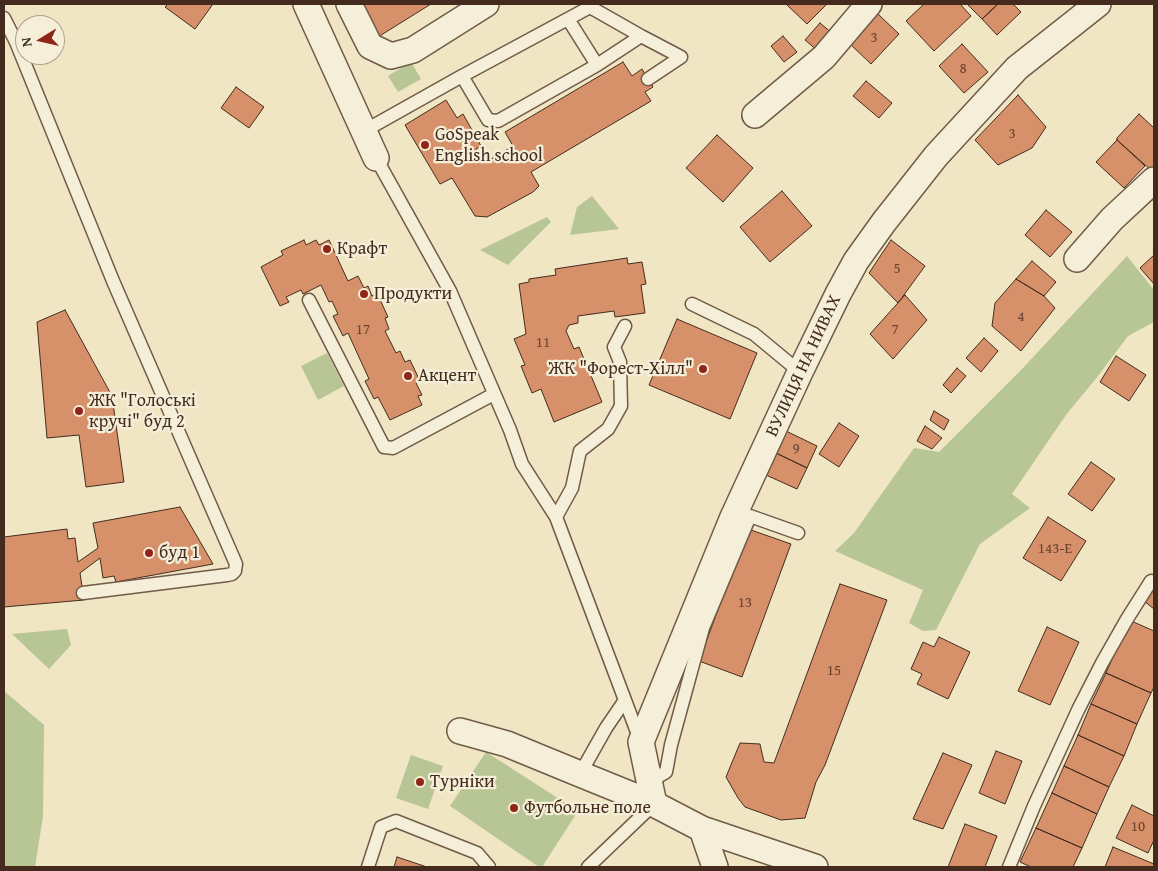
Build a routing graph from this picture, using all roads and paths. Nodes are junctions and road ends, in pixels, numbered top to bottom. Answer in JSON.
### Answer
{"nodes":[{"id":1,"x":306,"y":4,"type":"edge"},
{"id":2,"x":349,"y":4,"type":"edge"},
{"id":3,"x":486,"y":4,"type":"edge"},
{"id":4,"x":869,"y":4,"type":"edge"},
{"id":5,"x":1098,"y":4,"type":"edge"},
{"id":6,"x":4,"y":18,"type":"edge"},
{"id":7,"x":568,"y":19,"type":"junction"},
{"id":8,"x":641,"y":36,"type":"junction"},
{"id":9,"x":597,"y":65,"type":"junction"},
{"id":10,"x":462,"y":76,"type":"junction"},
{"id":11,"x":648,"y":79,"type":"dead end"},
{"id":12,"x":755,"y":115,"type":"dead end"},
{"id":13,"x":364,"y":131,"type":"junction"},
{"id":14,"x":376,"y":158,"type":"joint"},
{"id":15,"x":1154,"y":180,"type":"edge"},
{"id":16,"x":1077,"y":259,"type":"dead end"},
{"id":17,"x":309,"y":300,"type":"dead end"},
{"id":18,"x":692,"y":304,"type":"dead end"},
{"id":19,"x":625,"y":326,"type":"dead end"},
{"id":20,"x":800,"y":372,"type":"junction"},
{"id":21,"x":494,"y":394,"type":"junction"},
{"id":22,"x":556,"y":517,"type":"junction"},
{"id":23,"x":798,"y":533,"type":"dead end"},
{"id":24,"x":1151,"y":581,"type":"dead end"},
{"id":25,"x":83,"y":593,"type":"dead end"},
{"id":26,"x":625,"y":700,"type":"junction"},
{"id":27,"x":460,"y":731,"type":"dead end"},
{"id":28,"x":641,"y":742,"type":"junction"},
{"id":29,"x":580,"y":774,"type":"junction"},
{"id":30,"x":651,"y":793,"type":"junction"},
{"id":31,"x":702,"y":829,"type":"junction"},
{"id":32,"x":368,"y":867,"type":"edge"},
{"id":33,"x":489,"y":867,"type":"edge"},
{"id":34,"x":588,"y":867,"type":"edge"},
{"id":35,"x":715,"y":867,"type":"edge"},
{"id":36,"x":815,"y":867,"type":"edge"},
{"id":37,"x":1009,"y":867,"type":"edge"}],
"edges":[{"from":1,"to":13,"type":"street"},
{"from":2,"to":3,"type":"street"},
{"from":4,"to":12,"type":"street"},
{"from":5,"to":20,"type":"street","name":"ВУЛИЦЯ НА НИВАХ"},
{"from":6,"to":25,"type":"lane"},
{"from":7,"to":8,"type":"lane"},
{"from":7,"to":9,"type":"lane"},
{"from":7,"to":10,"type":"lane"},
{"from":8,"to":9,"type":"lane"},
{"from":8,"to":11,"type":"lane"},
{"from":9,"to":10,"type":"lane"},
{"from":10,"to":13,"type":"lane"},
{"from":13,"to":14,"type":"street"},
{"from":14,"to":21,"type":"lane"},
{"from":15,"to":16,"type":"street"},
{"from":17,"to":21,"type":"lane"},
{"from":18,"to":20,"type":"lane"},
{"from":19,"to":22,"type":"lane"},
{"from":20,"to":28,"type":"street","name":"ВУЛИЦЯ НА НИВАХ"},
{"from":21,"to":22,"type":"lane"},
{"from":22,"to":26,"type":"lane"},
{"from":23,"to":30,"type":"lane"},
{"from":24,"to":37,"type":"lane"},
{"from":26,"to":28,"type":"lane"},
{"from":26,"to":29,"type":"lane"},
{"from":27,"to":29,"type":"street"},
{"from":28,"to":30,"type":"street"},
{"from":29,"to":30,"type":"street"},
{"from":30,"to":31,"type":"street"},
{"from":30,"to":34,"type":"lane"},
{"from":31,"to":35,"type":"street"},
{"from":31,"to":36,"type":"street"},
{"from":32,"to":33,"type":"lane"}]}
